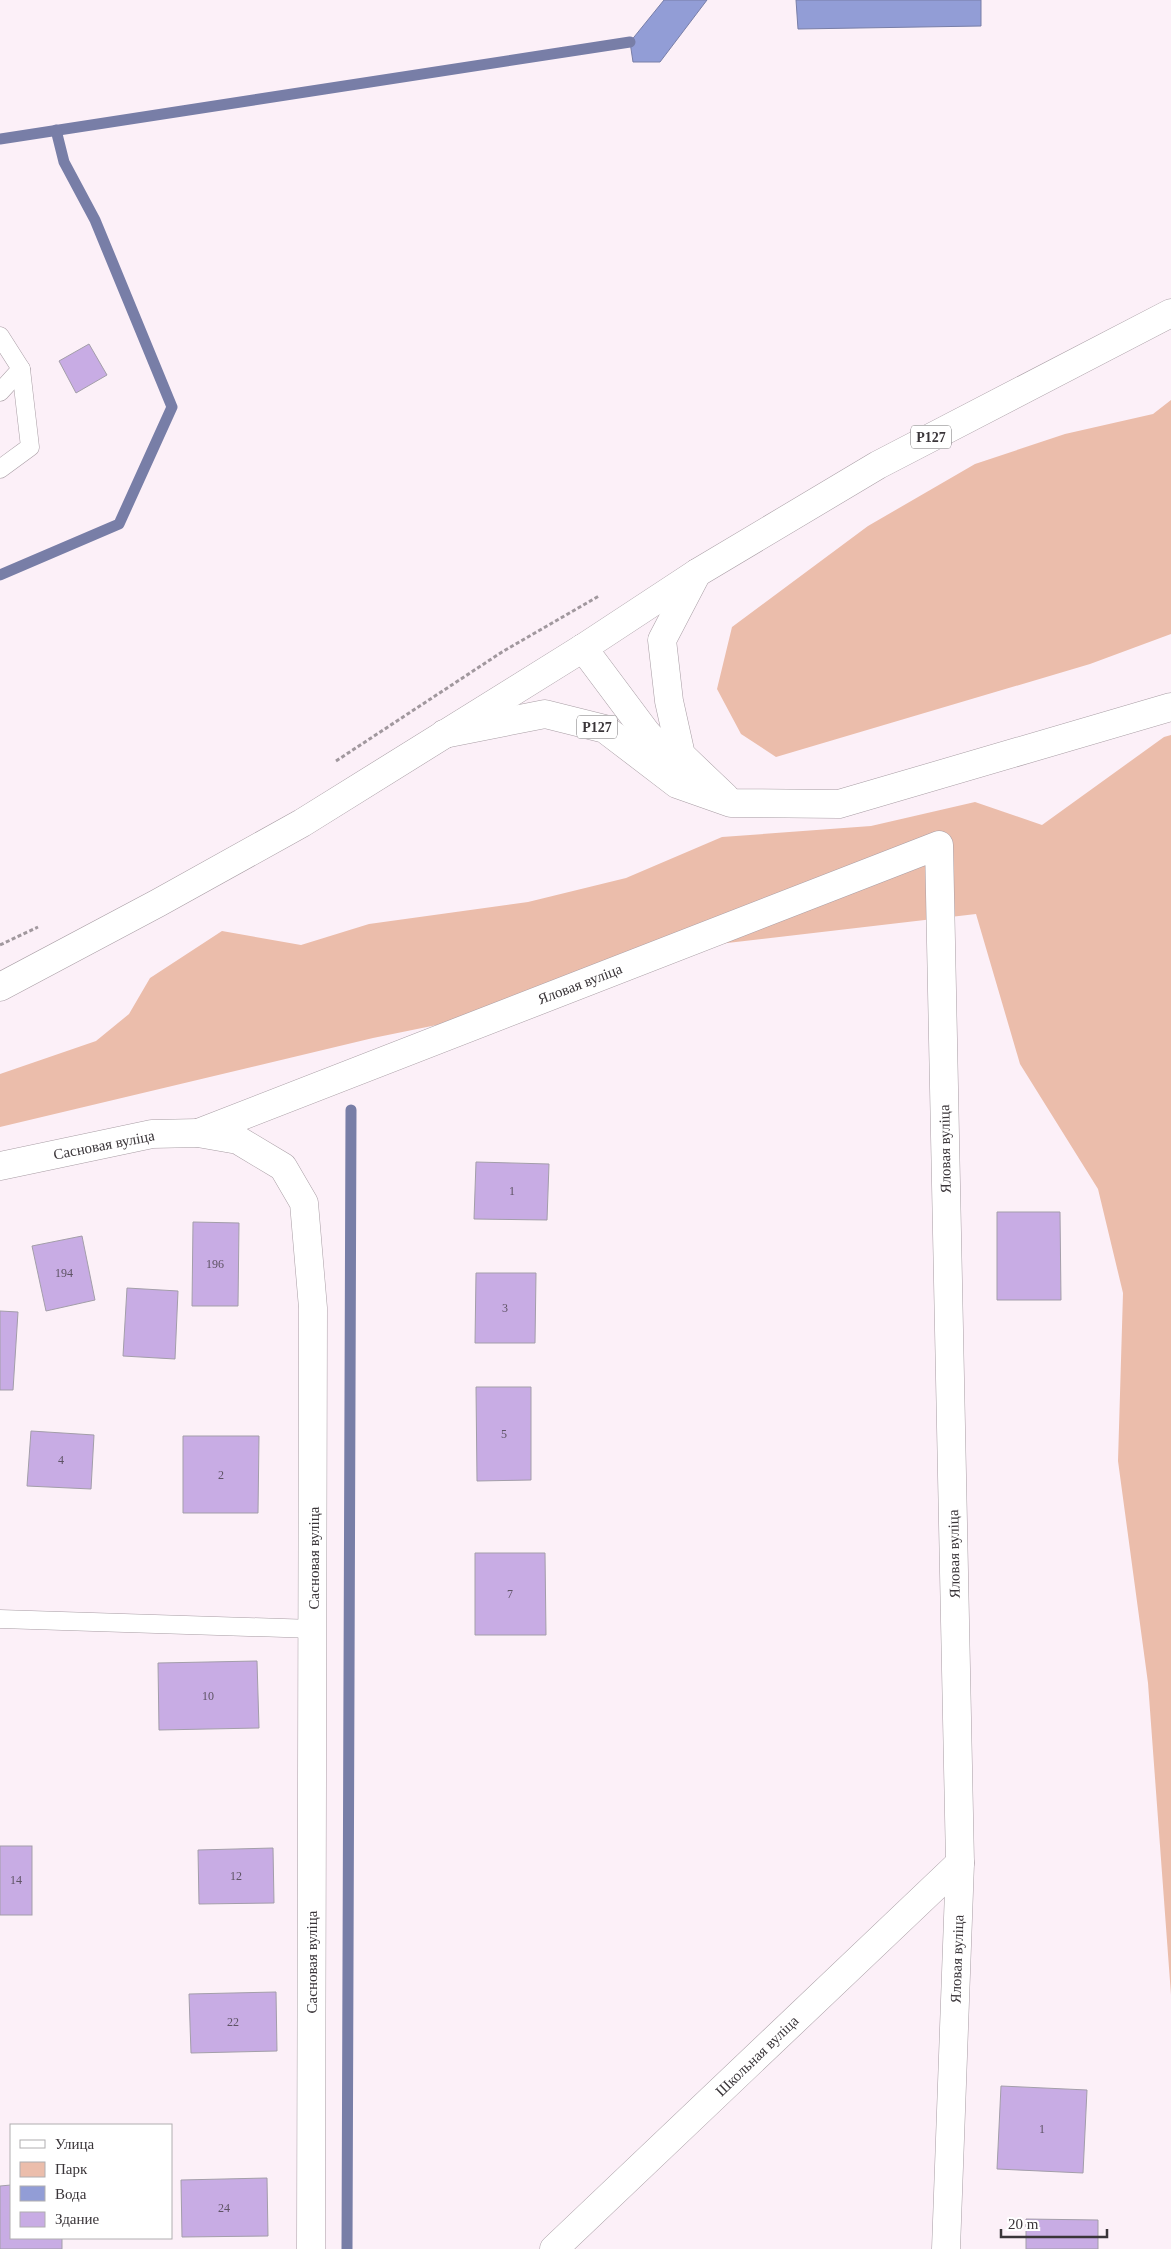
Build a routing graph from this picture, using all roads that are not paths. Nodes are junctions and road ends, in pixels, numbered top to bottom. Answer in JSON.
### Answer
{"nodes":[{"id":1,"x":1171,"y":313,"type":"edge"},
{"id":2,"x":0,"y":336,"type":"edge"},
{"id":3,"x":21,"y":369,"type":"junction"},
{"id":4,"x":0,"y":392,"type":"edge"},
{"id":5,"x":0,"y":469,"type":"edge"},
{"id":6,"x":697,"y":573,"type":"junction"},
{"id":7,"x":583,"y":648,"type":"junction"},
{"id":8,"x":1171,"y":708,"type":"edge"},
{"id":9,"x":444,"y":734,"type":"junction"},
{"id":10,"x":731,"y":803,"type":"junction"},
{"id":11,"x":0,"y":987,"type":"edge"},
{"id":12,"x":198,"y":1133,"type":"junction"},
{"id":13,"x":0,"y":1166,"type":"edge"},
{"id":14,"x":0,"y":1619,"type":"edge"},
{"id":15,"x":314,"y":1629,"type":"junction"},
{"id":16,"x":960,"y":1863,"type":"junction"},
{"id":17,"x":311,"y":2249,"type":"edge"},
{"id":18,"x":554,"y":2249,"type":"edge"},
{"id":19,"x":946,"y":2249,"type":"edge"}],
"edges":[{"from":1,"to":6,"type":"main road","number":"Р127"},
{"from":2,"to":3,"type":"lane"},
{"from":3,"to":4,"type":"lane"},
{"from":3,"to":5,"type":"lane"},
{"from":6,"to":7,"type":"main road","number":"Р127"},
{"from":6,"to":10,"type":"main road"},
{"from":7,"to":9,"type":"main road","number":"Р127"},
{"from":7,"to":10,"type":"main road","number":"Р127"},
{"from":8,"to":10,"type":"main road","number":"Р127"},
{"from":9,"to":10,"type":"main road","number":"Р127"},
{"from":9,"to":11,"type":"main road","number":"Р127"},
{"from":12,"to":13,"type":"main road","name":"Сасновая вуліца"},
{"from":12,"to":15,"type":"main road","name":"Сасновая вуліца"},
{"from":12,"to":16,"type":"main road","name":"Яловая вуліца"},
{"from":14,"to":15,"type":"lane"},
{"from":15,"to":17,"type":"main road","name":"Сасновая вуліца"},
{"from":16,"to":18,"type":"main road","name":"Школьная вуліца"},
{"from":16,"to":19,"type":"main road","name":"Яловая вуліца"}]}
